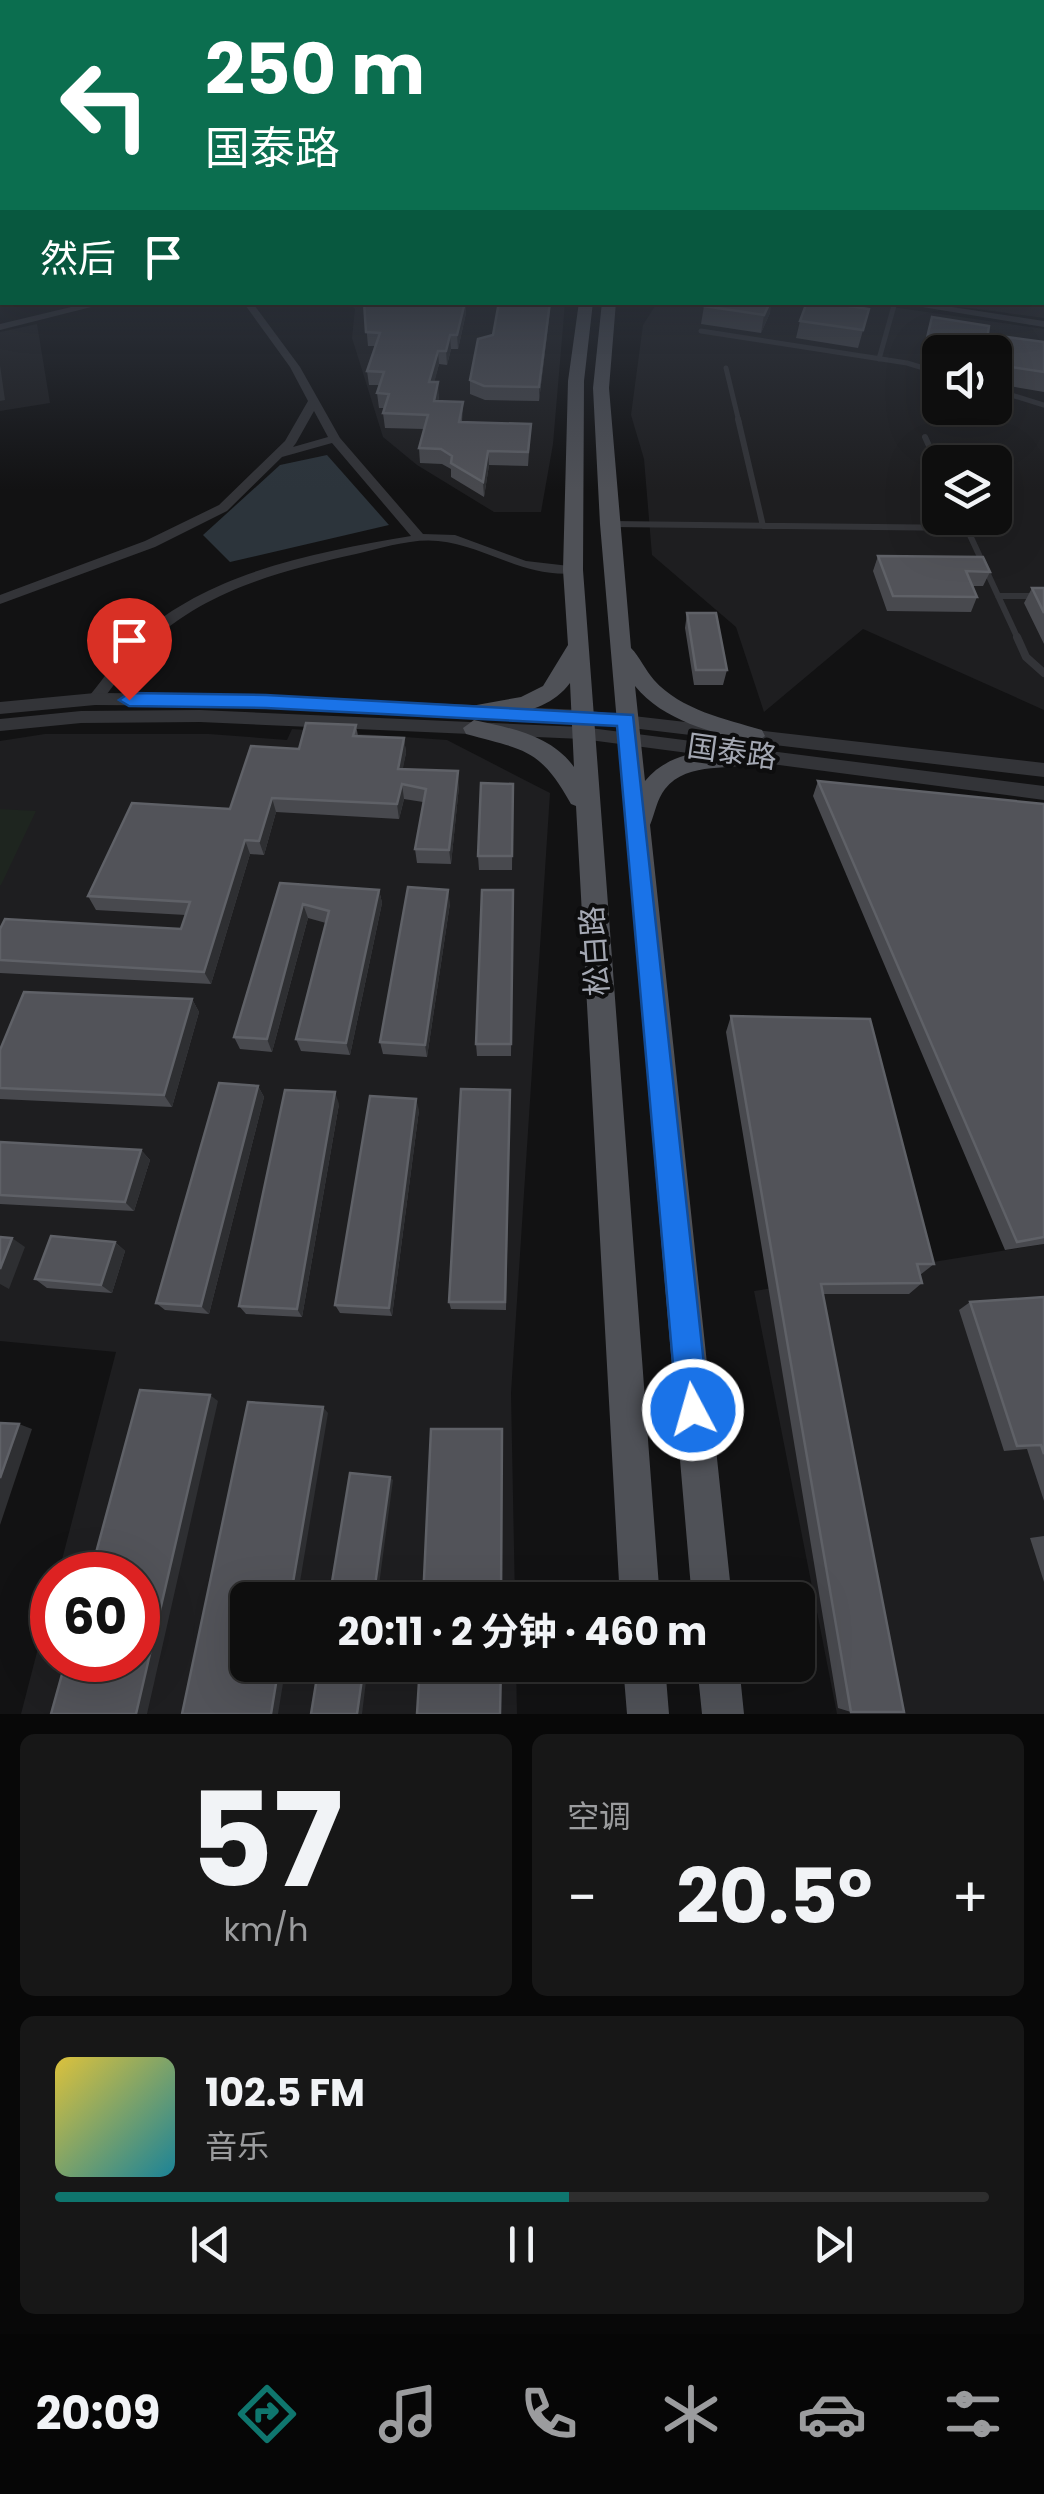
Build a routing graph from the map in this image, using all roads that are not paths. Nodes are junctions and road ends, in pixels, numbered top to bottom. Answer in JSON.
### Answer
{"nodes":[{"id":1,"x":268,"y":330,"type":"edge"},
{"id":2,"x":595,"y":330,"type":"edge"},
{"id":3,"x":603,"y":330,"type":"edge"},
{"id":4,"x":887,"y":330,"type":"edge"},
{"id":5,"x":701,"y":331,"type":"dead end"},
{"id":6,"x":879,"y":358,"type":"junction"},
{"id":7,"x":726,"y":368,"type":"dead end"},
{"id":8,"x":922,"y":369,"type":"edge"},
{"id":9,"x":1012,"y":395,"type":"edge"},
{"id":10,"x":314,"y":401,"type":"junction"},
{"id":11,"x":1044,"y":405,"type":"edge"},
{"id":12,"x":925,"y":437,"type":"dead end"},
{"id":13,"x":335,"y":439,"type":"junction"},
{"id":14,"x":929,"y":445,"type":"edge"},
{"id":15,"x":279,"y":454,"type":"junction"},
{"id":16,"x":609,"y":524,"type":"junction"},
{"id":17,"x":763,"y":526,"type":"junction"},
{"id":18,"x":922,"y":528,"type":"edge"},
{"id":19,"x":970,"y":535,"type":"edge"},
{"id":20,"x":420,"y":538,"type":"junction"},
{"id":21,"x":573,"y":570,"type":"junction"},
{"id":22,"x":998,"y":596,"type":"junction"},
{"id":23,"x":1044,"y":596,"type":"edge"},
{"id":24,"x":0,"y":600,"type":"edge"},
{"id":25,"x":576,"y":621,"type":"junction"},
{"id":26,"x":618,"y":632,"type":"junction"},
{"id":27,"x":1044,"y":674,"type":"edge"},
{"id":28,"x":94,"y":700,"type":"junction"},
{"id":29,"x":0,"y":708,"type":"edge"},
{"id":30,"x":476,"y":719,"type":"junction"},
{"id":31,"x":582,"y":724,"type":"junction"},
{"id":32,"x":0,"y":725,"type":"edge"},
{"id":33,"x":627,"y":729,"type":"junction"},
{"id":34,"x":754,"y":746,"type":"junction"},
{"id":35,"x":1044,"y":770,"type":"edge"},
{"id":36,"x":1044,"y":794,"type":"edge"},
{"id":37,"x":586,"y":818,"type":"junction"},
{"id":38,"x":636,"y":840,"type":"junction"},
{"id":39,"x":639,"y":1582,"type":"edge"},
{"id":40,"x":710,"y":1582,"type":"edge"},
{"id":41,"x":645,"y":1682,"type":"edge"},
{"id":42,"x":720,"y":1682,"type":"edge"},
{"id":43,"x":648,"y":1714,"type":"edge"},
{"id":44,"x":723,"y":1714,"type":"edge"}],
"edges":[{"from":1,"to":10,"type":"street"},
{"from":2,"to":21,"type":"main road","name":"松白路"},
{"from":3,"to":16,"type":"main road","name":"松白路"},
{"from":4,"to":6,"type":"lane"},
{"from":5,"to":6,"type":"lane"},
{"from":6,"to":8,"type":"lane"},
{"from":7,"to":17,"type":"lane"},
{"from":9,"to":11,"type":"lane"},
{"from":10,"to":13,"type":"street"},
{"from":10,"to":15,"type":"street"},
{"from":12,"to":14,"type":"lane"},
{"from":13,"to":15,"type":"street"},
{"from":13,"to":20,"type":"street"},
{"from":15,"to":24,"type":"street"},
{"from":16,"to":17,"type":"lane"},
{"from":16,"to":26,"type":"main road","name":"松白路"},
{"from":17,"to":18,"type":"lane"},
{"from":19,"to":22,"type":"lane"},
{"from":20,"to":21,"type":"street"},
{"from":20,"to":28,"type":"street"},
{"from":21,"to":25,"type":"main road","name":"松白路"},
{"from":22,"to":23,"type":"lane"},
{"from":22,"to":27,"type":"lane"},
{"from":25,"to":30,"type":"main road"},
{"from":25,"to":31,"type":"main road","name":"松白路"},
{"from":26,"to":33,"type":"main road","name":"松白路"},
{"from":26,"to":34,"type":"main road"},
{"from":28,"to":29,"type":"street","name":"国泰路"},
{"from":28,"to":30,"type":"street","name":"国泰路"},
{"from":30,"to":31,"type":"street","name":"国泰路"},
{"from":30,"to":32,"type":"street","name":"国泰路"},
{"from":30,"to":37,"type":"main road"},
{"from":31,"to":33,"type":"street","name":"国泰路"},
{"from":31,"to":37,"type":"main road","name":"松白路"},
{"from":33,"to":34,"type":"street","name":"国泰路"},
{"from":33,"to":38,"type":"main road","name":"松白路"},
{"from":34,"to":35,"type":"street","name":"国泰路"},
{"from":34,"to":36,"type":"street","name":"国泰路"},
{"from":34,"to":38,"type":"main road"},
{"from":37,"to":39,"type":"main road","name":"松白路"},
{"from":38,"to":40,"type":"main road","name":"松白路"},
{"from":41,"to":43,"type":"main road"},
{"from":42,"to":44,"type":"main road"}]}
